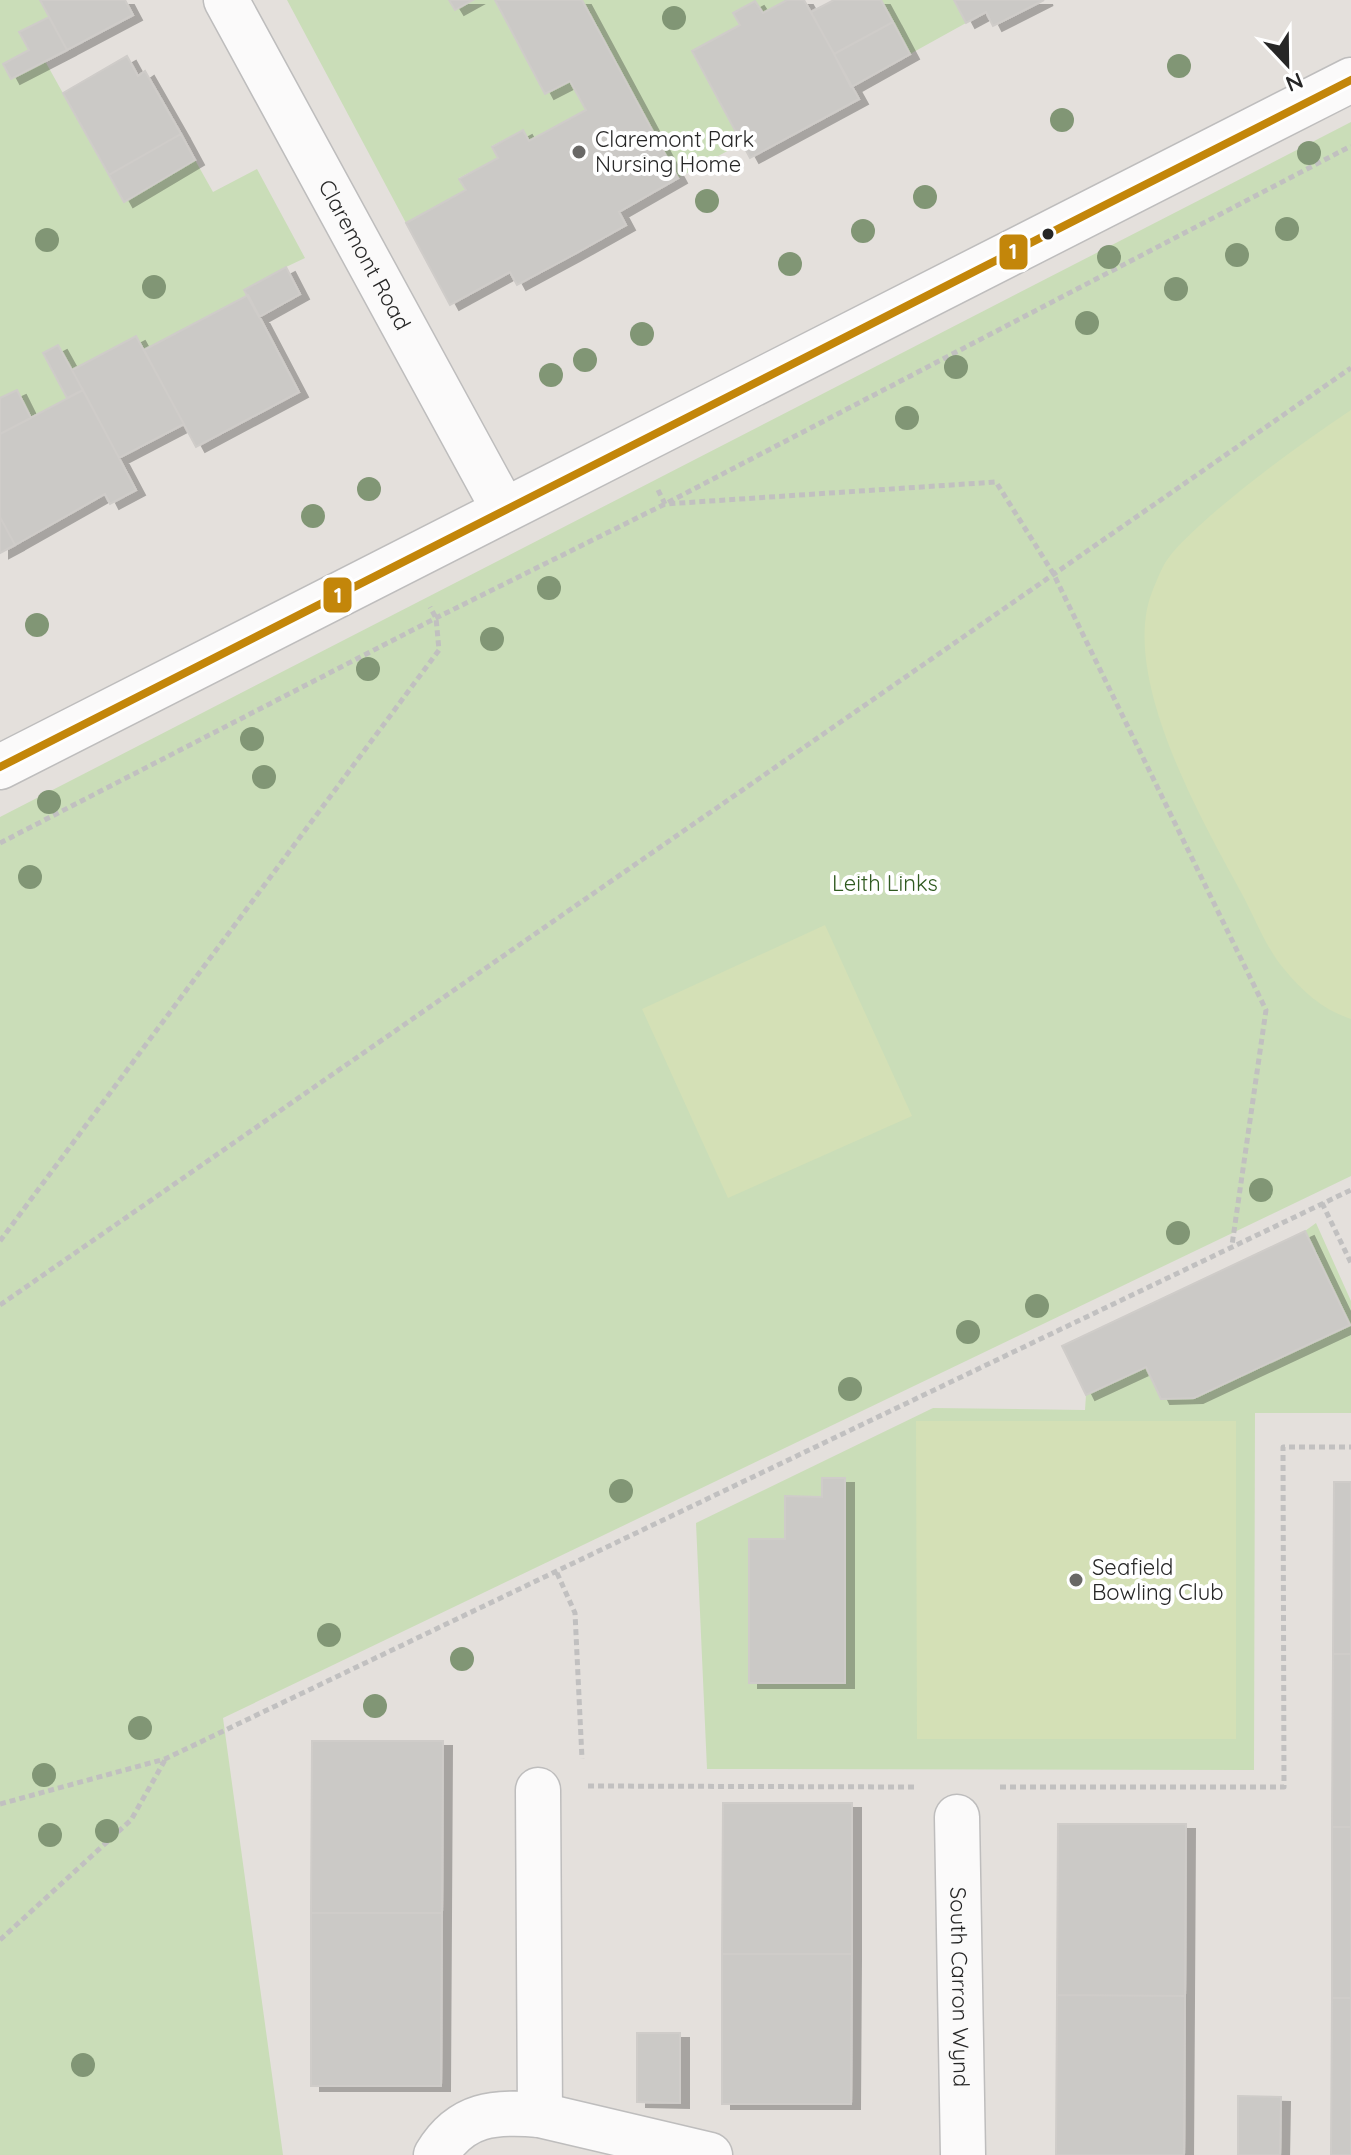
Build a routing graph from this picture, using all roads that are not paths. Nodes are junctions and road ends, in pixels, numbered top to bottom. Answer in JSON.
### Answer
{"nodes":[{"id":1,"x":226,"y":0,"type":"edge"},
{"id":2,"x":1351,"y":80,"type":"edge"},
{"id":3,"x":504,"y":510,"type":"junction"},
{"id":4,"x":0,"y":767,"type":"edge"},
{"id":5,"x":538,"y":1790,"type":"dead end"},
{"id":6,"x":957,"y":1817,"type":"dead end"},
{"id":7,"x":540,"y":2115,"type":"junction"},
{"id":8,"x":436,"y":2155,"type":"edge"},
{"id":9,"x":710,"y":2155,"type":"edge"},
{"id":10,"x":963,"y":2155,"type":"edge"}],
"edges":[{"from":1,"to":3,"type":"street","name":"Claremont Road"},
{"from":2,"to":3,"type":"street"},
{"from":3,"to":4,"type":"street"},
{"from":5,"to":7,"type":"street"},
{"from":6,"to":10,"type":"street","name":"South Carron Wynd"},
{"from":7,"to":8,"type":"street"},
{"from":7,"to":9,"type":"street"}]}
